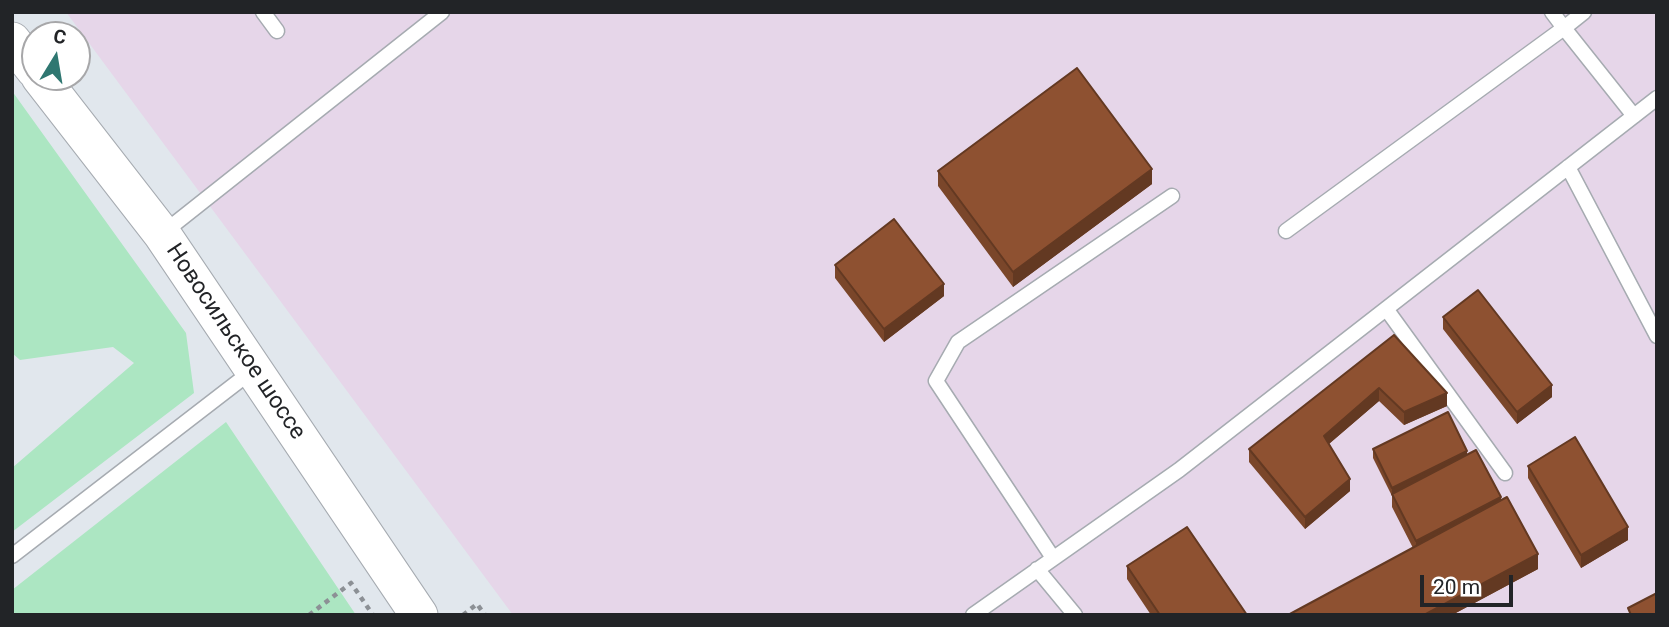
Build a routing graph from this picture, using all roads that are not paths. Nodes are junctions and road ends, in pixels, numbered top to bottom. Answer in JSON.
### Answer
{"nodes":[{"id":1,"x":262,"y":12,"type":"edge"},
{"id":2,"x":442,"y":12,"type":"edge"},
{"id":3,"x":1552,"y":12,"type":"edge"},
{"id":4,"x":1584,"y":12,"type":"edge"},
{"id":5,"x":1564,"y":28,"type":"junction"},
{"id":6,"x":277,"y":31,"type":"dead end"},
{"id":7,"x":51,"y":91,"type":"edge"},
{"id":8,"x":1657,"y":98,"type":"edge"},
{"id":9,"x":1634,"y":116,"type":"junction"},
{"id":10,"x":1568,"y":167,"type":"junction"},
{"id":11,"x":1172,"y":196,"type":"dead end"},
{"id":12,"x":1286,"y":231,"type":"dead end"},
{"id":13,"x":162,"y":234,"type":"junction"},
{"id":14,"x":1387,"y":310,"type":"junction"},
{"id":15,"x":1657,"y":336,"type":"edge"},
{"id":16,"x":253,"y":370,"type":"junction"},
{"id":17,"x":1505,"y":473,"type":"dead end"},
{"id":18,"x":12,"y":556,"type":"edge"},
{"id":19,"x":1053,"y":558,"type":"junction"},
{"id":20,"x":1037,"y":569,"type":"junction"},
{"id":21,"x":419,"y":615,"type":"edge"},
{"id":22,"x":972,"y":615,"type":"edge"},
{"id":23,"x":1074,"y":615,"type":"edge"}],
"edges":[{"from":1,"to":6,"type":"lane"},
{"from":2,"to":13,"type":"lane"},
{"from":3,"to":5,"type":"lane"},
{"from":4,"to":5,"type":"lane"},
{"from":5,"to":9,"type":"lane"},
{"from":5,"to":12,"type":"lane"},
{"from":7,"to":13,"type":"street","name":"Новосильское шоссе"},
{"from":8,"to":9,"type":"lane"},
{"from":9,"to":10,"type":"lane"},
{"from":10,"to":14,"type":"lane"},
{"from":10,"to":15,"type":"lane"},
{"from":11,"to":19,"type":"lane"},
{"from":13,"to":16,"type":"street","name":"Новосильское шоссе"},
{"from":14,"to":17,"type":"lane"},
{"from":14,"to":19,"type":"lane"},
{"from":16,"to":18,"type":"lane"},
{"from":16,"to":21,"type":"street","name":"Новосильское шоссе"},
{"from":19,"to":20,"type":"lane"},
{"from":20,"to":22,"type":"lane"},
{"from":20,"to":23,"type":"lane"}]}
